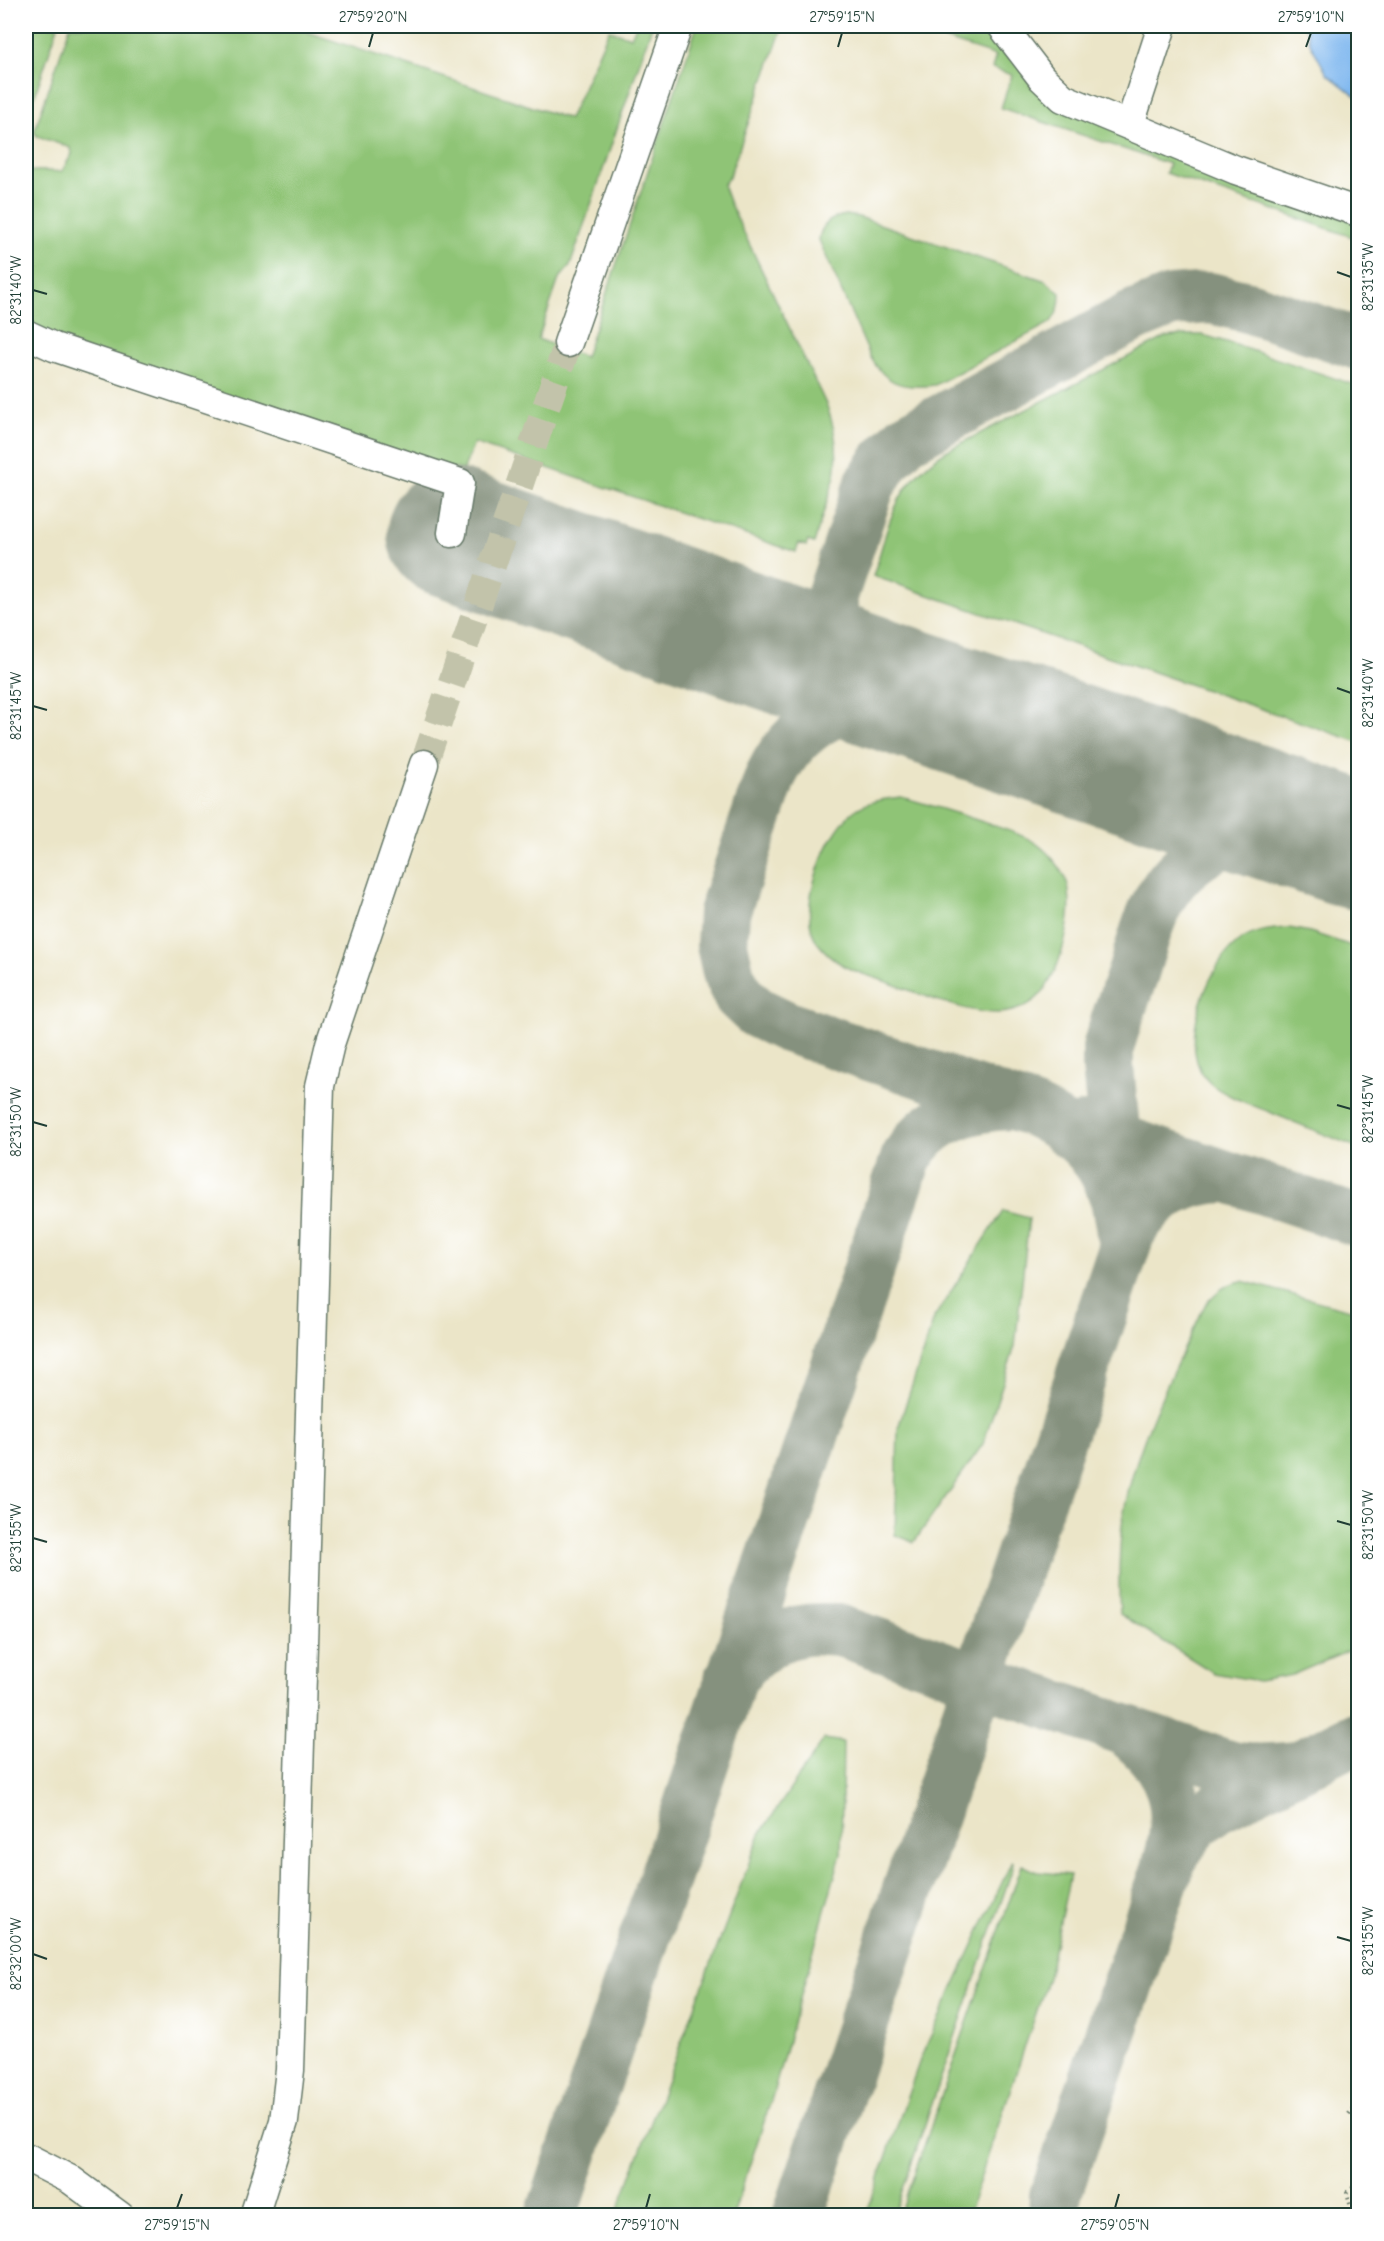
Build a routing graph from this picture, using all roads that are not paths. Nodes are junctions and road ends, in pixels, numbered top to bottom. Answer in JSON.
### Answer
{"nodes":[{"id":1,"x":678,"y":26,"type":"edge"},
{"id":2,"x":1002,"y":26,"type":"edge"},
{"id":3,"x":1162,"y":26,"type":"edge"},
{"id":4,"x":1130,"y":124,"type":"junction"},
{"id":5,"x":1359,"y":212,"type":"edge"},
{"id":6,"x":26,"y":334,"type":"edge"},
{"id":7,"x":567,"y":343,"type":"tunnel mouth"},
{"id":8,"x":452,"y":533,"type":"dead end"},
{"id":9,"x":424,"y":764,"type":"tunnel mouth"},
{"id":10,"x":26,"y":2157,"type":"edge"},
{"id":11,"x":120,"y":2216,"type":"edge"},
{"id":12,"x":254,"y":2216,"type":"edge"}],
"edges":[{"from":1,"to":7,"type":"lane"},
{"from":2,"to":4,"type":"lane"},
{"from":3,"to":4,"type":"lane"},
{"from":4,"to":5,"type":"lane"},
{"from":6,"to":8,"type":"lane"},
{"from":9,"to":12,"type":"lane"},
{"from":10,"to":11,"type":"lane"}]}
